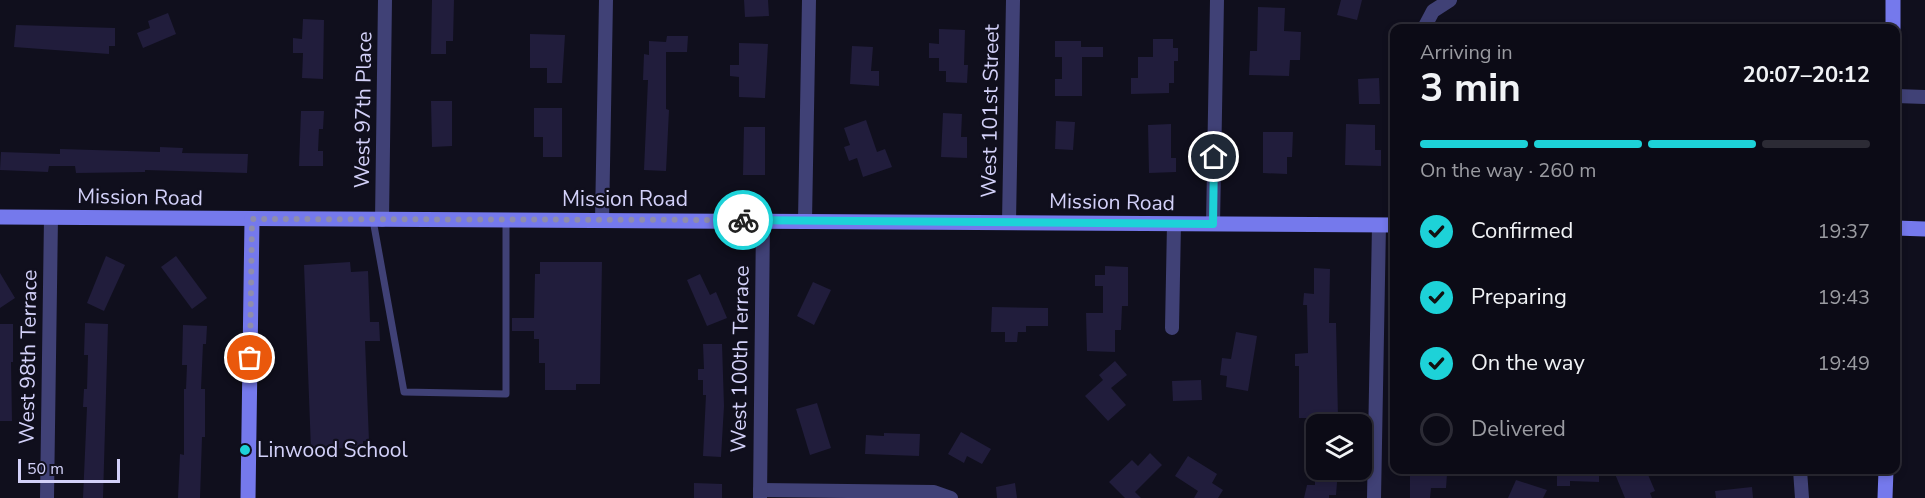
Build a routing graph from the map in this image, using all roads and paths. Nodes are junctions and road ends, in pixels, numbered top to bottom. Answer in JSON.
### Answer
{"nodes":[{"id":1,"x":385,"y":0,"type":"edge"},
{"id":2,"x":606,"y":0,"type":"edge"},
{"id":3,"x":809,"y":0,"type":"edge"},
{"id":4,"x":1013,"y":0,"type":"edge"},
{"id":5,"x":1217,"y":0,"type":"edge"},
{"id":6,"x":1450,"y":0,"type":"edge"},
{"id":7,"x":1893,"y":0,"type":"edge"},
{"id":8,"x":1426,"y":24,"type":"edge"},
{"id":9,"x":1893,"y":24,"type":"edge"},
{"id":10,"x":1900,"y":96,"type":"edge"},
{"id":11,"x":1925,"y":97,"type":"edge"},
{"id":12,"x":0,"y":217,"type":"edge"},
{"id":13,"x":51,"y":217,"type":"junction"},
{"id":14,"x":252,"y":219,"type":"junction"},
{"id":15,"x":378,"y":220,"type":"junction"},
{"id":16,"x":506,"y":220,"type":"junction"},
{"id":17,"x":763,"y":220,"type":"junction"},
{"id":18,"x":805,"y":220,"type":"junction"},
{"id":19,"x":602,"y":221,"type":"junction"},
{"id":20,"x":1009,"y":222,"type":"junction"},
{"id":21,"x":1174,"y":224,"type":"junction"},
{"id":22,"x":1213,"y":224,"type":"junction"},
{"id":23,"x":1379,"y":225,"type":"junction"},
{"id":24,"x":1390,"y":225,"type":"edge"},
{"id":25,"x":1900,"y":228,"type":"edge"},
{"id":26,"x":1925,"y":229,"type":"edge"},
{"id":27,"x":1172,"y":328,"type":"dead end"},
{"id":28,"x":1800,"y":474,"type":"edge"},
{"id":29,"x":1886,"y":474,"type":"edge"},
{"id":30,"x":760,"y":494,"type":"edge"},
{"id":31,"x":47,"y":498,"type":"edge"},
{"id":32,"x":248,"y":498,"type":"edge"},
{"id":33,"x":951,"y":498,"type":"edge"},
{"id":34,"x":1374,"y":498,"type":"edge"},
{"id":35,"x":1802,"y":498,"type":"edge"},
{"id":36,"x":1886,"y":498,"type":"edge"}],
"edges":[{"from":1,"to":15,"type":"street","name":"West 97th Place"},
{"from":2,"to":19,"type":"street"},
{"from":3,"to":18,"type":"street"},
{"from":4,"to":20,"type":"street","name":"West 101st Street"},
{"from":5,"to":22,"type":"street"},
{"from":6,"to":8,"type":"street"},
{"from":7,"to":9,"type":"main road"},
{"from":10,"to":11,"type":"street"},
{"from":12,"to":13,"type":"main road","name":"Mission Road"},
{"from":13,"to":14,"type":"main road","name":"Mission Road"},
{"from":13,"to":31,"type":"street","name":"West 98th Terrace"},
{"from":14,"to":15,"type":"main road","name":"Mission Road"},
{"from":14,"to":32,"type":"main road"},
{"from":15,"to":16,"type":"main road","name":"Mission Road"},
{"from":15,"to":16,"type":"lane"},
{"from":16,"to":19,"type":"main road","name":"Mission Road"},
{"from":17,"to":18,"type":"main road","name":"Mission Road"},
{"from":17,"to":19,"type":"main road","name":"Mission Road"},
{"from":17,"to":30,"type":"street","name":"West 100th Terrace"},
{"from":18,"to":20,"type":"main road","name":"Mission Road"},
{"from":20,"to":21,"type":"main road","name":"Mission Road"},
{"from":21,"to":22,"type":"main road","name":"Mission Road"},
{"from":21,"to":27,"type":"street"},
{"from":22,"to":23,"type":"main road","name":"Mission Road"},
{"from":23,"to":24,"type":"main road","name":"Mission Road"},
{"from":23,"to":34,"type":"street"},
{"from":25,"to":26,"type":"main road"},
{"from":28,"to":35,"type":"street"},
{"from":29,"to":36,"type":"main road"},
{"from":30,"to":33,"type":"street"}]}
